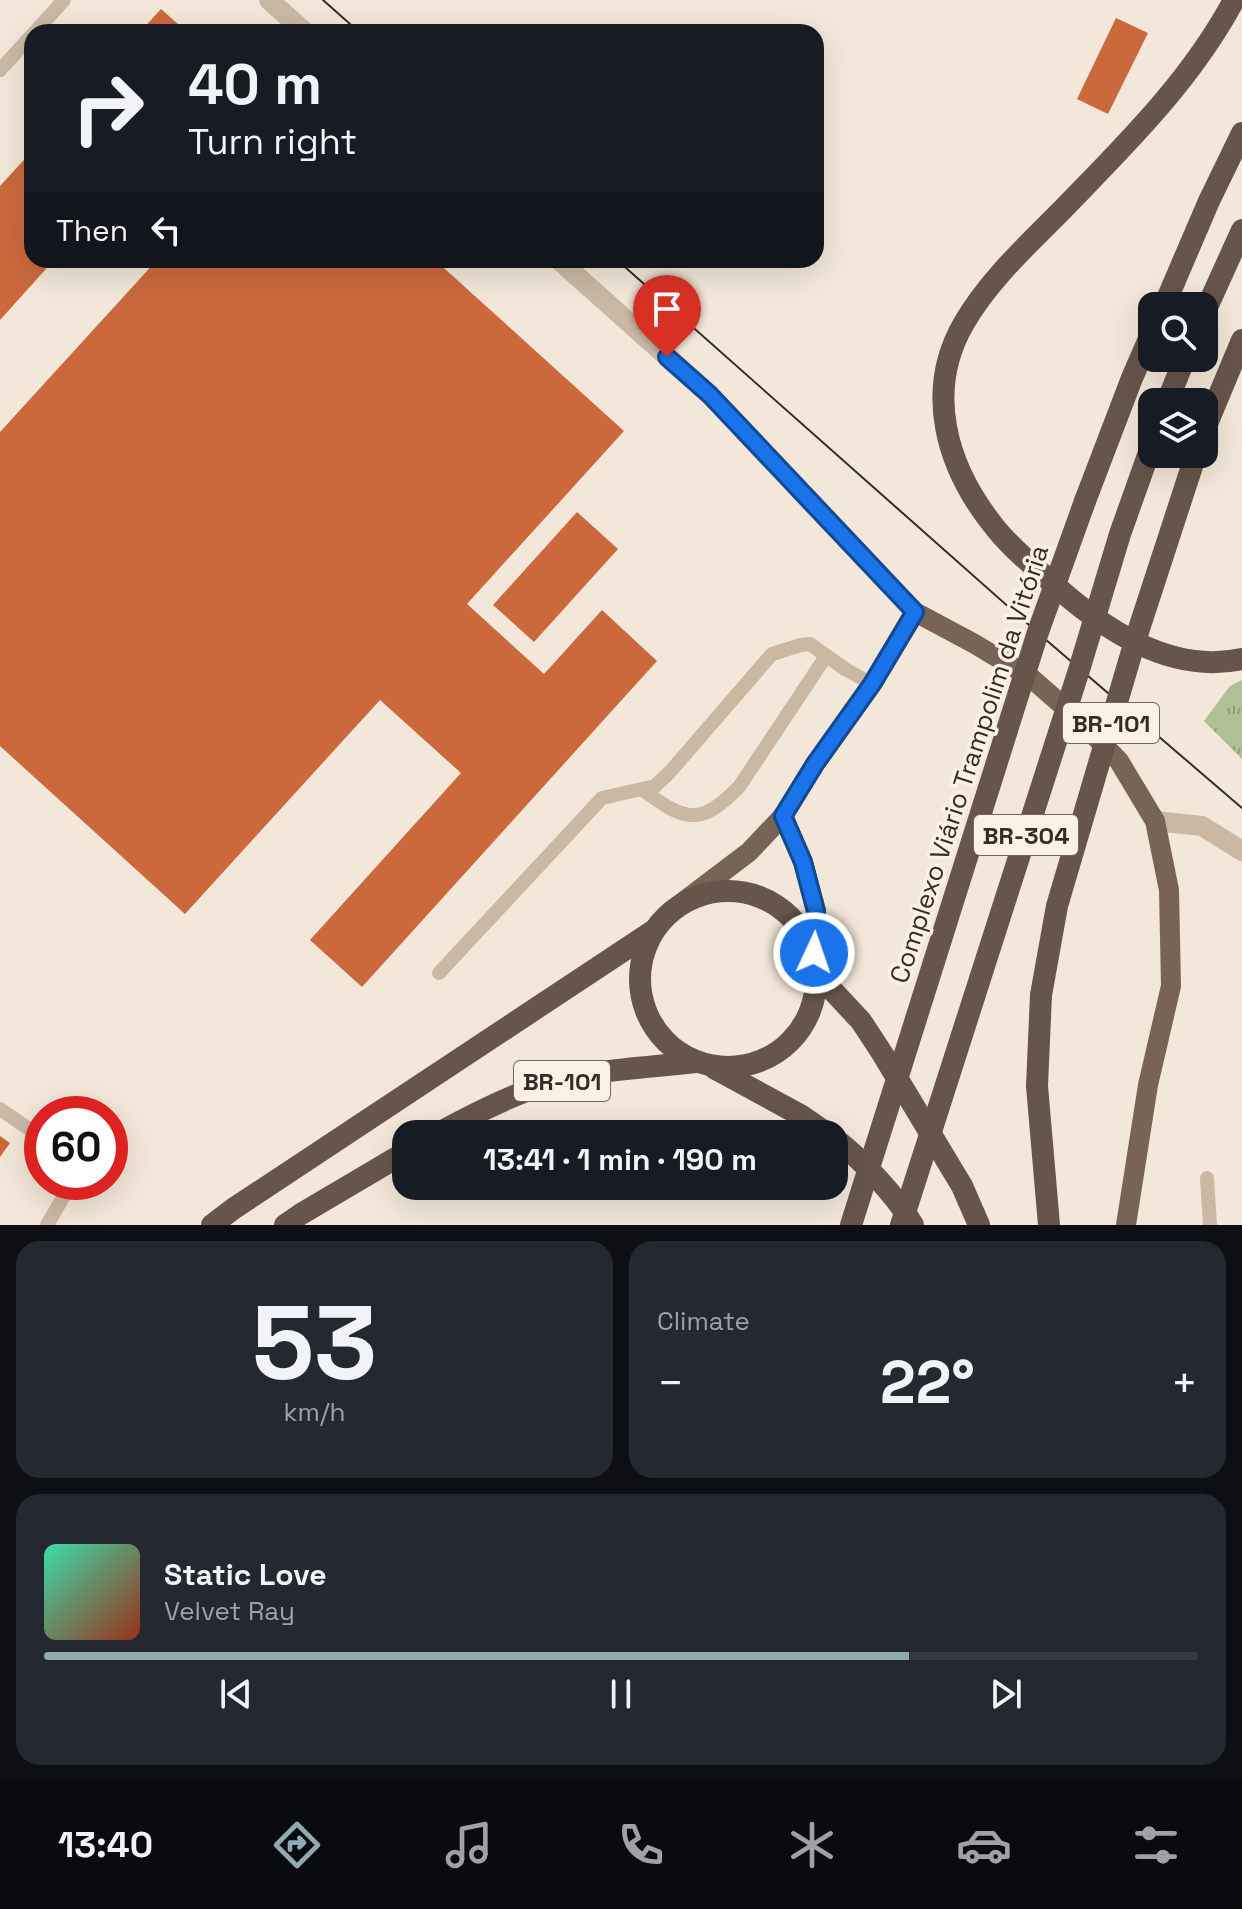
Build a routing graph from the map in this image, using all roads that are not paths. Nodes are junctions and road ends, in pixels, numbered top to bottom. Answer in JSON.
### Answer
{"nodes":[{"id":1,"x":64,"y":0,"type":"edge"},
{"id":2,"x":269,"y":0,"type":"edge"},
{"id":3,"x":1234,"y":0,"type":"edge"},
{"id":4,"x":42,"y":24,"type":"edge"},
{"id":5,"x":296,"y":24,"type":"edge"},
{"id":6,"x":24,"y":44,"type":"edge"},
{"id":7,"x":0,"y":70,"type":"edge"},
{"id":8,"x":1242,"y":133,"type":"edge"},
{"id":9,"x":1242,"y":230,"type":"edge"},
{"id":10,"x":568,"y":268,"type":"edge"},
{"id":11,"x":1170,"y":292,"type":"edge"},
{"id":12,"x":1214,"y":292,"type":"edge"},
{"id":13,"x":1242,"y":340,"type":"edge"},
{"id":14,"x":1138,"y":364,"type":"edge"},
{"id":15,"x":1218,"y":397,"type":"edge"},
{"id":16,"x":1143,"y":468,"type":"edge"},
{"id":17,"x":1191,"y":468,"type":"edge"},
{"id":18,"x":915,"y":612,"type":"junction"},
{"id":19,"x":826,"y":656,"type":"junction"},
{"id":20,"x":1242,"y":659,"type":"edge"},
{"id":21,"x":872,"y":684,"type":"junction"},
{"id":22,"x":643,"y":790,"type":"junction"},
{"id":23,"x":783,"y":816,"type":"junction"},
{"id":24,"x":1155,"y":821,"type":"junction"},
{"id":25,"x":1242,"y":851,"type":"edge"},
{"id":26,"x":683,"y":902,"type":"junction"},
{"id":27,"x":653,"y":931,"type":"junction"},
{"id":28,"x":816,"y":964,"type":"junction"},
{"id":29,"x":439,"y":973,"type":"dead end"},
{"id":30,"x":704,"y":1065,"type":"junction"},
{"id":31,"x":0,"y":1109,"type":"edge"},
{"id":32,"x":464,"y":1120,"type":"edge"},
{"id":33,"x":808,"y":1120,"type":"edge"},
{"id":34,"x":24,"y":1126,"type":"edge"},
{"id":35,"x":848,"y":1151,"type":"edge"},
{"id":36,"x":392,"y":1160,"type":"edge"},
{"id":37,"x":1207,"y":1178,"type":"dead end"},
{"id":38,"x":62,"y":1200,"type":"edge"},
{"id":39,"x":47,"y":1225,"type":"edge"},
{"id":40,"x":212,"y":1225,"type":"edge"},
{"id":41,"x":285,"y":1225,"type":"edge"},
{"id":42,"x":851,"y":1225,"type":"edge"},
{"id":43,"x":901,"y":1225,"type":"edge"},
{"id":44,"x":913,"y":1225,"type":"edge"},
{"id":45,"x":979,"y":1225,"type":"edge"},
{"id":46,"x":1049,"y":1225,"type":"edge"},
{"id":47,"x":1126,"y":1225,"type":"edge"},
{"id":48,"x":1210,"y":1225,"type":"edge"}],
"edges":[{"from":1,"to":4,"type":"lane"},
{"from":2,"to":5,"type":"street"},
{"from":3,"to":20,"type":"highway"},
{"from":6,"to":7,"type":"lane"},
{"from":8,"to":11,"type":"highway"},
{"from":9,"to":12,"type":"highway"},
{"from":10,"to":18,"type":"street"},
{"from":13,"to":15,"type":"highway"},
{"from":14,"to":42,"type":"highway","name":"Complexo Viário Trampolim da Vitória","bridge":true},
{"from":16,"to":43,"type":"highway","number":"BR-304","bridge":true},
{"from":17,"to":46,"type":"highway","number":"BR-101","bridge":true},
{"from":18,"to":21,"type":"main road"},
{"from":18,"to":24,"type":"main road"},
{"from":19,"to":21,"type":"lane"},
{"from":19,"to":22,"type":"lane"},
{"from":19,"to":22,"type":"lane"},
{"from":21,"to":23,"type":"main road"},
{"from":22,"to":29,"type":"lane"},
{"from":23,"to":26,"type":"main road"},
{"from":23,"to":28,"type":"main road"},
{"from":24,"to":25,"type":"street"},
{"from":24,"to":47,"type":"main road"},
{"from":26,"to":27,"type":"highway"},
{"from":26,"to":28,"type":"highway"},
{"from":27,"to":30,"type":"highway"},
{"from":27,"to":40,"type":"highway"},
{"from":28,"to":30,"type":"highway"},
{"from":28,"to":45,"type":"highway"},
{"from":30,"to":32,"type":"highway","number":"BR-101"},
{"from":30,"to":33,"type":"highway"},
{"from":31,"to":34,"type":"lane"},
{"from":35,"to":44,"type":"highway"},
{"from":36,"to":41,"type":"highway"},
{"from":37,"to":48,"type":"lane"},
{"from":38,"to":39,"type":"lane"}]}
